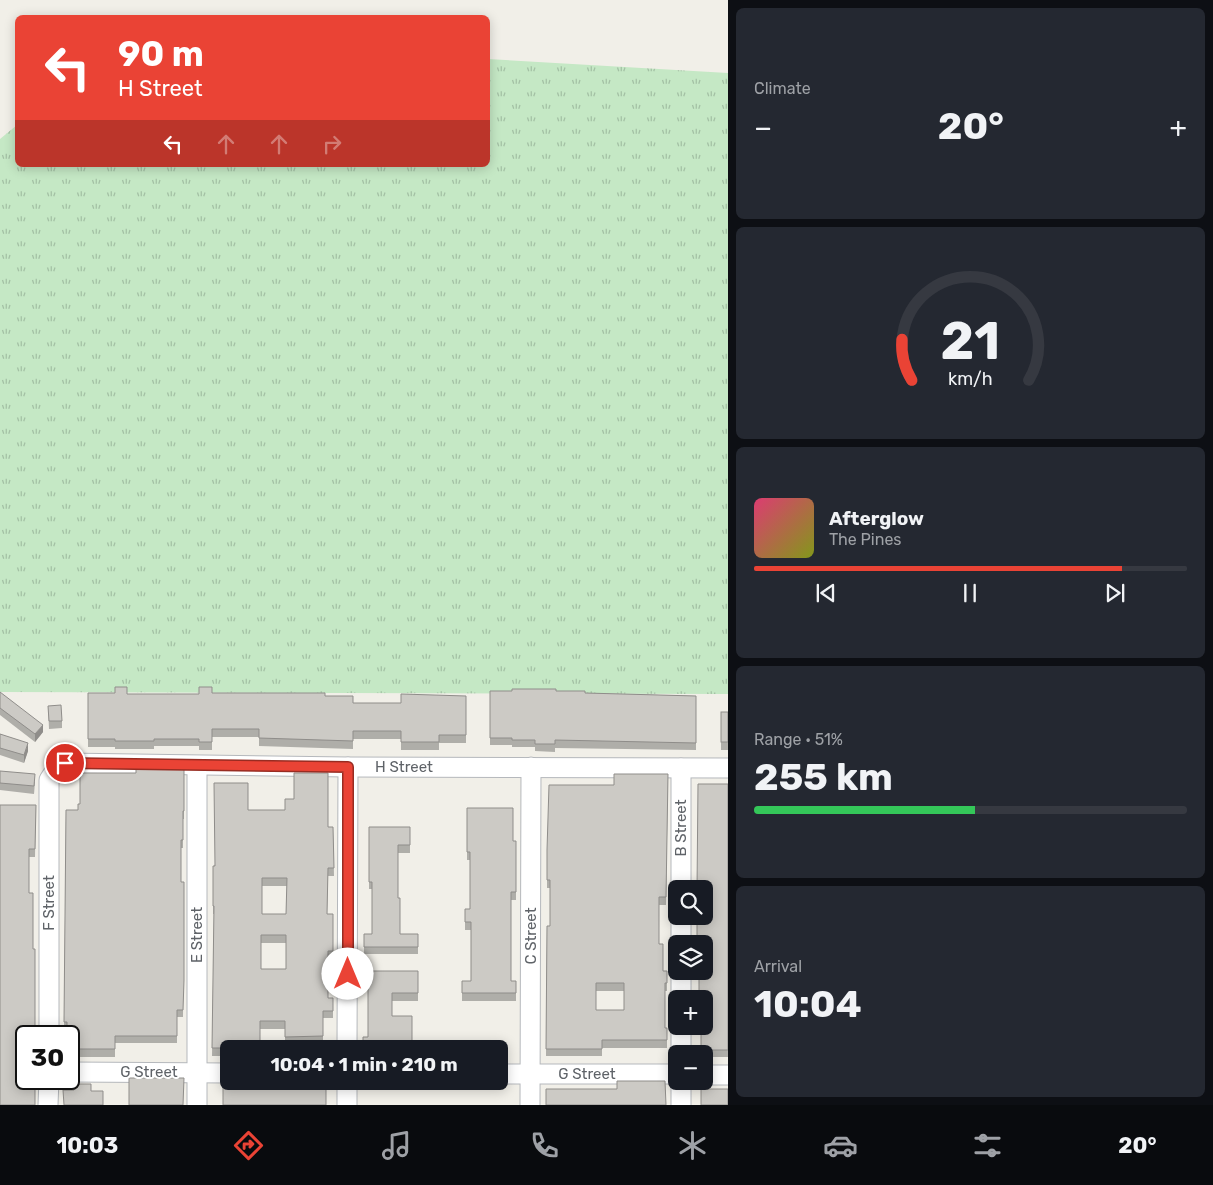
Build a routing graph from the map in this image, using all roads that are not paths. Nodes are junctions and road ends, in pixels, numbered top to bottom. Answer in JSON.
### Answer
{"nodes":[{"id":1,"x":196,"y":766,"type":"junction"},
{"id":2,"x":348,"y":767,"type":"junction"},
{"id":3,"x":532,"y":767,"type":"junction"},
{"id":4,"x":50,"y":768,"type":"joint"},
{"id":5,"x":682,"y":768,"type":"junction"},
{"id":6,"x":728,"y":768,"type":"edge"},
{"id":7,"x":681,"y":880,"type":"edge"},
{"id":8,"x":49,"y":1025,"type":"edge"},
{"id":9,"x":347,"y":1040,"type":"edge"},
{"id":10,"x":80,"y":1072,"type":"edge"},
{"id":11,"x":197,"y":1073,"type":"junction"},
{"id":12,"x":220,"y":1073,"type":"edge"},
{"id":13,"x":508,"y":1074,"type":"edge"},
{"id":14,"x":530,"y":1074,"type":"junction"},
{"id":15,"x":668,"y":1074,"type":"edge"},
{"id":16,"x":713,"y":1075,"type":"edge"},
{"id":17,"x":728,"y":1075,"type":"edge"},
{"id":18,"x":48,"y":1090,"type":"edge"},
{"id":19,"x":347,"y":1090,"type":"edge"},
{"id":20,"x":681,"y":1090,"type":"edge"},
{"id":21,"x":48,"y":1105,"type":"edge"},
{"id":22,"x":197,"y":1105,"type":"edge"},
{"id":23,"x":347,"y":1105,"type":"edge"},
{"id":24,"x":530,"y":1105,"type":"edge"},
{"id":25,"x":681,"y":1105,"type":"edge"}],
"edges":[{"from":1,"to":2,"type":"street","name":"H Street"},
{"from":1,"to":4,"type":"street","name":"H Street"},
{"from":1,"to":11,"type":"street","name":"E Street"},
{"from":2,"to":3,"type":"street","name":"H Street"},
{"from":2,"to":9,"type":"street"},
{"from":3,"to":5,"type":"street","name":"H Street"},
{"from":3,"to":14,"type":"street","name":"C Street"},
{"from":4,"to":8,"type":"street","name":"F Street"},
{"from":5,"to":6,"type":"street","name":"H Street"},
{"from":5,"to":7,"type":"street","name":"B Street"},
{"from":10,"to":11,"type":"street","name":"G Street"},
{"from":11,"to":12,"type":"street","name":"G Street"},
{"from":11,"to":22,"type":"street","name":"E Street"},
{"from":13,"to":14,"type":"street","name":"G Street"},
{"from":14,"to":15,"type":"street","name":"G Street"},
{"from":14,"to":24,"type":"street","name":"C Street"},
{"from":16,"to":17,"type":"street"},
{"from":18,"to":21,"type":"street"},
{"from":19,"to":23,"type":"street"},
{"from":20,"to":25,"type":"street"}]}
